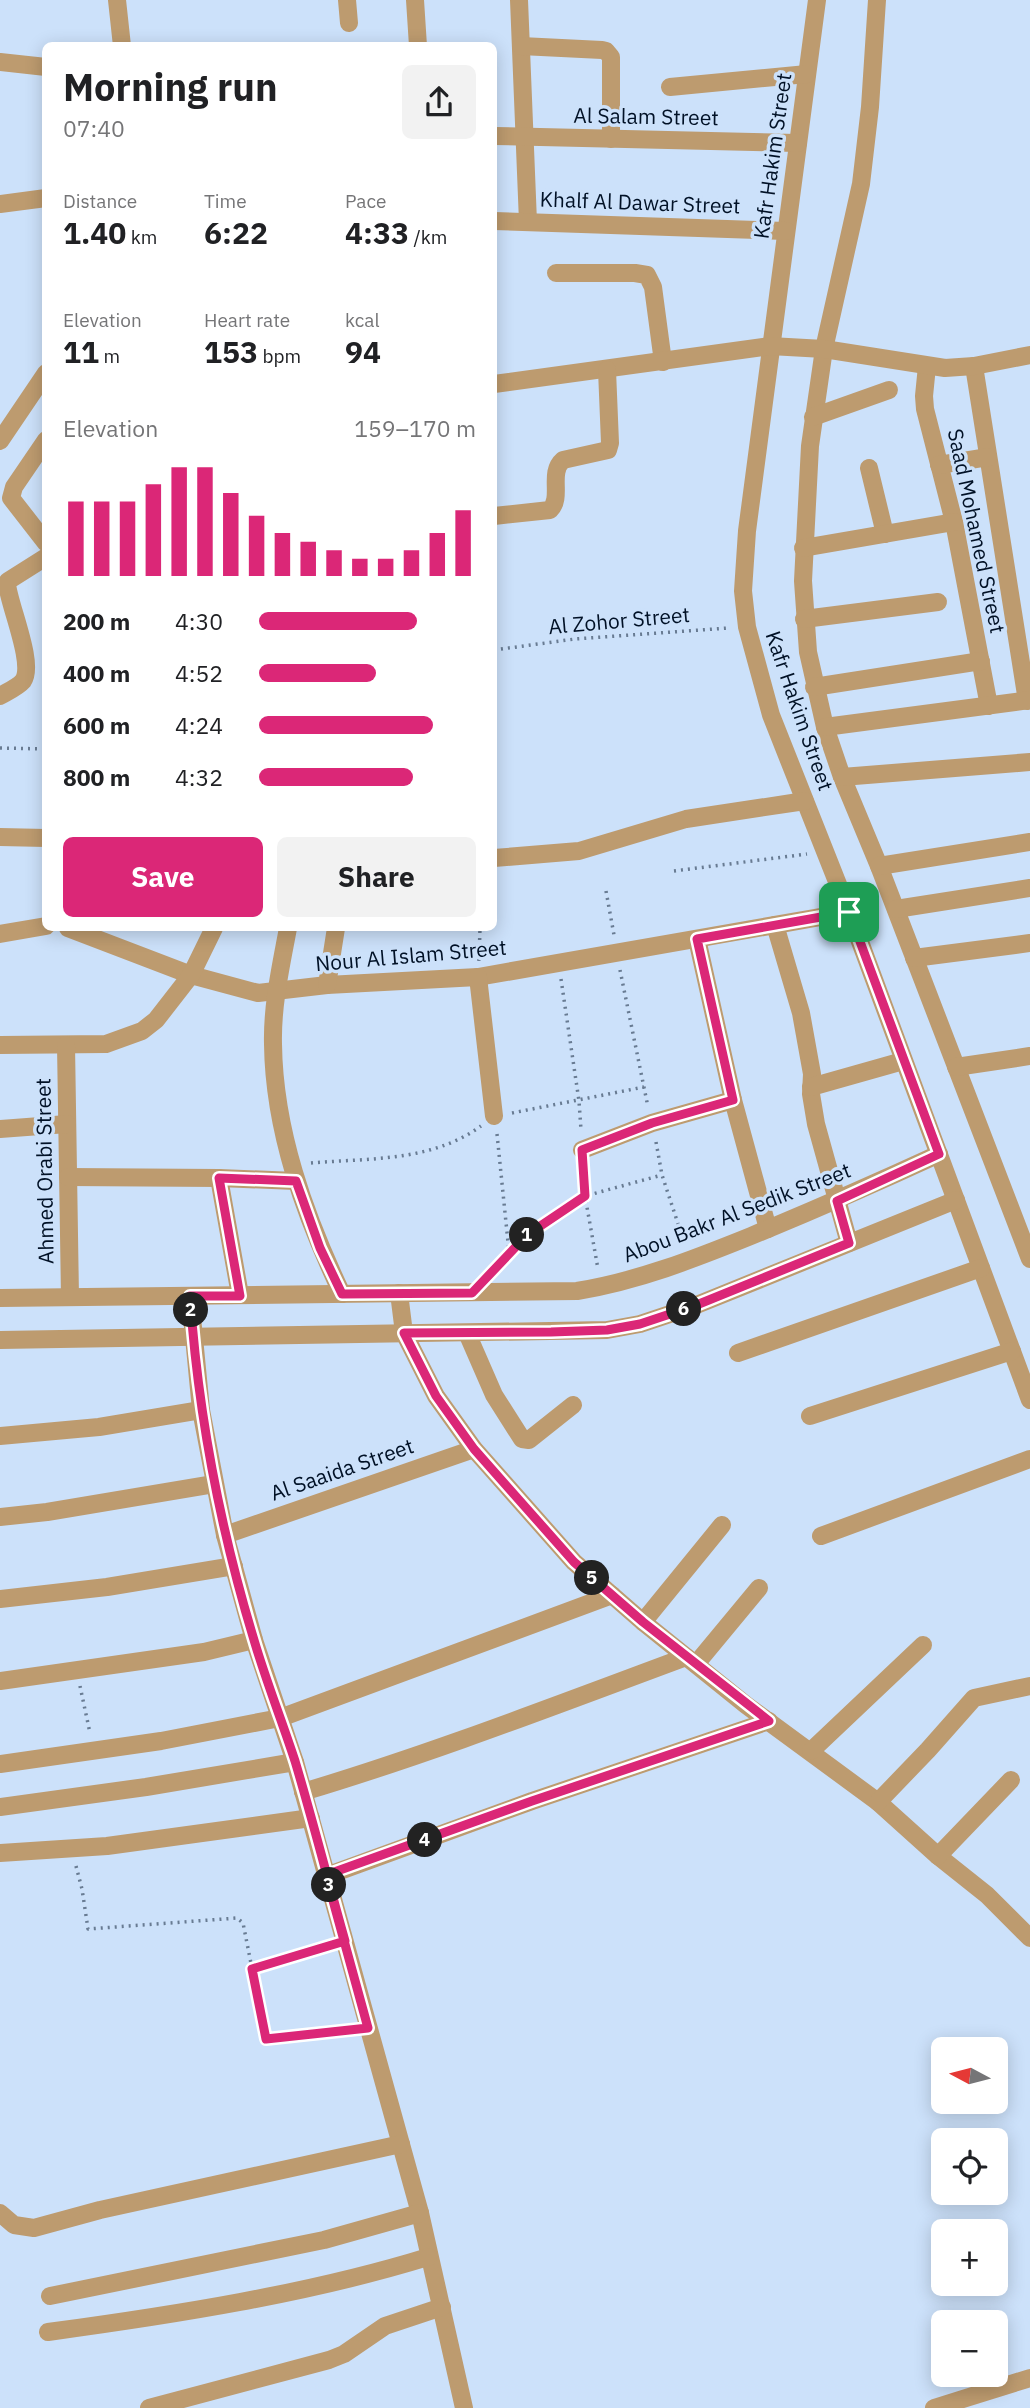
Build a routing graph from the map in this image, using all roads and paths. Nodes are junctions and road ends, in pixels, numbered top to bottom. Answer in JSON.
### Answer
{"nodes":[{"id":1,"x":117,"y":0,"type":"edge"},
{"id":2,"x":347,"y":0,"type":"edge"},
{"id":3,"x":415,"y":0,"type":"edge"},
{"id":4,"x":519,"y":0,"type":"edge"},
{"id":5,"x":817,"y":0,"type":"edge"},
{"id":6,"x":877,"y":0,"type":"edge"},
{"id":7,"x":349,"y":23,"type":"dead end"},
{"id":8,"x":122,"y":42,"type":"edge"},
{"id":9,"x":418,"y":42,"type":"edge"},
{"id":10,"x":521,"y":46,"type":"junction"},
{"id":11,"x":0,"y":62,"type":"edge"},
{"id":12,"x":42,"y":66,"type":"edge"},
{"id":13,"x":807,"y":74,"type":"junction"},
{"id":14,"x":670,"y":87,"type":"dead end"},
{"id":15,"x":497,"y":136,"type":"edge"},
{"id":16,"x":525,"y":137,"type":"junction"},
{"id":17,"x":611,"y":139,"type":"junction"},
{"id":18,"x":798,"y":143,"type":"junction"},
{"id":19,"x":42,"y":199,"type":"edge"},
{"id":20,"x":0,"y":204,"type":"edge"},
{"id":21,"x":497,"y":221,"type":"edge"},
{"id":22,"x":528,"y":222,"type":"junction"},
{"id":23,"x":786,"y":231,"type":"junction"},
{"id":24,"x":556,"y":273,"type":"dead end"},
{"id":25,"x":770,"y":346,"type":"junction"},
{"id":26,"x":824,"y":349,"type":"junction"},
{"id":27,"x":1030,"y":355,"type":"edge"},
{"id":28,"x":663,"y":362,"type":"junction"},
{"id":29,"x":927,"y":366,"type":"junction"},
{"id":30,"x":974,"y":366,"type":"junction"},
{"id":31,"x":607,"y":370,"type":"junction"},
{"id":32,"x":42,"y":379,"type":"edge"},
{"id":33,"x":497,"y":384,"type":"edge"},
{"id":34,"x":889,"y":390,"type":"dead end"},
{"id":35,"x":813,"y":417,"type":"junction"},
{"id":36,"x":0,"y":441,"type":"edge"},
{"id":37,"x":42,"y":446,"type":"edge"},
{"id":38,"x":988,"y":457,"type":"junction"},
{"id":39,"x":939,"y":465,"type":"junction"},
{"id":40,"x":869,"y":468,"type":"dead end"},
{"id":41,"x":497,"y":516,"type":"edge"},
{"id":42,"x":954,"y":522,"type":"junction"},
{"id":43,"x":885,"y":534,"type":"junction"},
{"id":44,"x":42,"y":538,"type":"edge"},
{"id":45,"x":803,"y":548,"type":"junction"},
{"id":46,"x":42,"y":560,"type":"edge"},
{"id":47,"x":8,"y":582,"type":"edge"},
{"id":48,"x":938,"y":602,"type":"dead end"},
{"id":49,"x":804,"y":620,"type":"junction"},
{"id":50,"x":747,"y":627,"type":"junction"},
{"id":51,"x":497,"y":650,"type":"edge"},
{"id":52,"x":981,"y":661,"type":"junction"},
{"id":53,"x":814,"y":687,"type":"junction"},
{"id":54,"x":0,"y":696,"type":"edge"},
{"id":55,"x":1028,"y":701,"type":"edge"},
{"id":56,"x":989,"y":705,"type":"junction"},
{"id":57,"x":825,"y":727,"type":"junction"},
{"id":58,"x":0,"y":748,"type":"edge"},
{"id":59,"x":42,"y":749,"type":"edge"},
{"id":60,"x":1030,"y":762,"type":"edge"},
{"id":61,"x":842,"y":777,"type":"junction"},
{"id":62,"x":805,"y":801,"type":"junction"},
{"id":63,"x":0,"y":837,"type":"edge"},
{"id":64,"x":42,"y":838,"type":"edge"},
{"id":65,"x":1030,"y":842,"type":"edge"},
{"id":66,"x":825,"y":852,"type":"junction"},
{"id":67,"x":497,"y":858,"type":"edge"},
{"id":68,"x":879,"y":866,"type":"junction"},
{"id":69,"x":674,"y":871,"type":"dead end"},
{"id":70,"x":1030,"y":888,"type":"edge"},
{"id":71,"x":606,"y":891,"type":"dead end"},
{"id":72,"x":896,"y":909,"type":"junction"},
{"id":73,"x":849,"y":912,"type":"junction"},
{"id":74,"x":775,"y":925,"type":"junction"},
{"id":75,"x":42,"y":927,"type":"edge"},
{"id":76,"x":76,"y":931,"type":"edge"},
{"id":77,"x":213,"y":931,"type":"edge"},
{"id":78,"x":287,"y":931,"type":"edge"},
{"id":79,"x":336,"y":931,"type":"edge"},
{"id":80,"x":480,"y":931,"type":"edge"},
{"id":81,"x":0,"y":934,"type":"edge"},
{"id":82,"x":697,"y":939,"type":"junction"},
{"id":83,"x":1030,"y":943,"type":"edge"},
{"id":84,"x":618,"y":954,"type":"junction"},
{"id":85,"x":915,"y":958,"type":"junction"},
{"id":86,"x":558,"y":963,"type":"junction"},
{"id":87,"x":191,"y":975,"type":"junction"},
{"id":88,"x":478,"y":977,"type":"junction"},
{"id":89,"x":327,"y":985,"type":"junction"},
{"id":90,"x":277,"y":990,"type":"junction"},
{"id":91,"x":0,"y":1045,"type":"edge"},
{"id":92,"x":66,"y":1045,"type":"junction"},
{"id":93,"x":1030,"y":1056,"type":"edge"},
{"id":94,"x":904,"y":1060,"type":"junction"},
{"id":95,"x":956,"y":1067,"type":"junction"},
{"id":96,"x":644,"y":1087,"type":"dead end"},
{"id":97,"x":811,"y":1087,"type":"junction"},
{"id":98,"x":733,"y":1100,"type":"junction"},
{"id":99,"x":579,"y":1101,"type":"junction"},
{"id":100,"x":494,"y":1116,"type":"junction"},
{"id":101,"x":67,"y":1124,"type":"junction"},
{"id":102,"x":0,"y":1129,"type":"edge"},
{"id":103,"x":582,"y":1150,"type":"junction"},
{"id":104,"x":939,"y":1154,"type":"junction"},
{"id":105,"x":294,"y":1173,"type":"junction"},
{"id":106,"x":662,"y":1175,"type":"dead end"},
{"id":107,"x":68,"y":1177,"type":"junction"},
{"id":108,"x":219,"y":1178,"type":"junction"},
{"id":109,"x":585,"y":1196,"type":"junction"},
{"id":110,"x":956,"y":1200,"type":"junction"},
{"id":111,"x":837,"y":1201,"type":"junction"},
{"id":112,"x":768,"y":1229,"type":"junction"},
{"id":113,"x":849,"y":1243,"type":"junction"},
{"id":114,"x":509,"y":1252,"type":"junction"},
{"id":115,"x":1030,"y":1259,"type":"edge"},
{"id":116,"x":981,"y":1268,"type":"junction"},
{"id":117,"x":601,"y":1287,"type":"junction"},
{"id":118,"x":399,"y":1293,"type":"junction"},
{"id":119,"x":472,"y":1293,"type":"junction"},
{"id":120,"x":342,"y":1294,"type":"junction"},
{"id":121,"x":190,"y":1296,"type":"junction"},
{"id":122,"x":240,"y":1296,"type":"junction"},
{"id":123,"x":70,"y":1297,"type":"junction"},
{"id":124,"x":0,"y":1298,"type":"edge"},
{"id":125,"x":404,"y":1333,"type":"junction"},
{"id":126,"x":467,"y":1334,"type":"junction"},
{"id":127,"x":193,"y":1337,"type":"junction"},
{"id":128,"x":0,"y":1340,"type":"edge"},
{"id":129,"x":1012,"y":1351,"type":"junction"},
{"id":130,"x":738,"y":1353,"type":"dead end"},
{"id":131,"x":1030,"y":1400,"type":"edge"},
{"id":132,"x":573,"y":1405,"type":"dead end"},
{"id":133,"x":201,"y":1410,"type":"junction"},
{"id":134,"x":810,"y":1416,"type":"dead end"},
{"id":135,"x":0,"y":1436,"type":"edge"},
{"id":136,"x":474,"y":1449,"type":"junction"},
{"id":137,"x":1030,"y":1459,"type":"edge"},
{"id":138,"x":214,"y":1484,"type":"junction"},
{"id":139,"x":0,"y":1517,"type":"edge"},
{"id":140,"x":722,"y":1525,"type":"dead end"},
{"id":141,"x":225,"y":1535,"type":"junction"},
{"id":142,"x":821,"y":1536,"type":"dead end"},
{"id":143,"x":234,"y":1566,"type":"junction"},
{"id":144,"x":759,"y":1588,"type":"dead end"},
{"id":145,"x":612,"y":1595,"type":"junction"},
{"id":146,"x":0,"y":1599,"type":"edge"},
{"id":147,"x":643,"y":1622,"type":"junction"},
{"id":148,"x":254,"y":1640,"type":"junction"},
{"id":149,"x":923,"y":1645,"type":"dead end"},
{"id":150,"x":691,"y":1660,"type":"junction"},
{"id":151,"x":77,"y":1671,"type":"junction"},
{"id":152,"x":0,"y":1681,"type":"edge"},
{"id":153,"x":1030,"y":1686,"type":"edge"},
{"id":154,"x":280,"y":1718,"type":"junction"},
{"id":155,"x":769,"y":1721,"type":"junction"},
{"id":156,"x":811,"y":1751,"type":"junction"},
{"id":157,"x":95,"y":1752,"type":"junction"},
{"id":158,"x":295,"y":1762,"type":"junction"},
{"id":159,"x":0,"y":1764,"type":"edge"},
{"id":160,"x":1011,"y":1780,"type":"dead end"},
{"id":161,"x":303,"y":1792,"type":"junction"},
{"id":162,"x":878,"y":1802,"type":"junction"},
{"id":163,"x":0,"y":1807,"type":"edge"},
{"id":164,"x":311,"y":1818,"type":"junction"},
{"id":165,"x":71,"y":1850,"type":"junction"},
{"id":166,"x":0,"y":1853,"type":"edge"},
{"id":167,"x":938,"y":1856,"type":"junction"},
{"id":168,"x":326,"y":1875,"type":"junction"},
{"id":169,"x":1030,"y":1938,"type":"edge"},
{"id":170,"x":345,"y":1941,"type":"junction"},
{"id":171,"x":252,"y":1969,"type":"junction"},
{"id":172,"x":368,"y":2028,"type":"junction"},
{"id":173,"x":401,"y":2144,"type":"junction"},
{"id":174,"x":0,"y":2213,"type":"edge"},
{"id":175,"x":420,"y":2213,"type":"junction"},
{"id":176,"x":428,"y":2256,"type":"junction"},
{"id":177,"x":50,"y":2296,"type":"dead end"},
{"id":178,"x":442,"y":2307,"type":"junction"},
{"id":179,"x":48,"y":2332,"type":"dead end"},
{"id":180,"x":1030,"y":2378,"type":"edge"},
{"id":181,"x":149,"y":2408,"type":"edge"},
{"id":182,"x":464,"y":2408,"type":"edge"},
{"id":183,"x":934,"y":2408,"type":"edge"}],
"edges":[{"from":1,"to":8,"type":"street"},
{"from":2,"to":7,"type":"street"},
{"from":3,"to":9,"type":"street"},
{"from":4,"to":10,"type":"street"},
{"from":5,"to":13,"type":"street","name":"Kafr Hakim Street"},
{"from":6,"to":26,"type":"street","name":"Kafr Hakim Street"},
{"from":10,"to":16,"type":"street"},
{"from":10,"to":17,"type":"street"},
{"from":11,"to":12,"type":"street"},
{"from":13,"to":14,"type":"street"},
{"from":13,"to":18,"type":"street","name":"Kafr Hakim Street"},
{"from":15,"to":16,"type":"street","name":"Al Salam Street"},
{"from":16,"to":17,"type":"street","name":"Al Salam Street"},
{"from":16,"to":22,"type":"street"},
{"from":17,"to":18,"type":"street","name":"Al Salam Street"},
{"from":18,"to":23,"type":"street","name":"Kafr Hakim Street"},
{"from":19,"to":20,"type":"street"},
{"from":21,"to":22,"type":"street","name":"Khalf Al Dawar Street"},
{"from":22,"to":23,"type":"street","name":"Khalf Al Dawar Street"},
{"from":23,"to":25,"type":"street","name":"Kafr Hakim Street"},
{"from":24,"to":28,"type":"street"},
{"from":25,"to":26,"type":"street"},
{"from":25,"to":28,"type":"street"},
{"from":25,"to":50,"type":"street","name":"Kafr Hakim Street"},
{"from":26,"to":29,"type":"street"},
{"from":26,"to":35,"type":"street","name":"Kafr Hakim Street"},
{"from":27,"to":30,"type":"street"},
{"from":28,"to":31,"type":"street"},
{"from":29,"to":30,"type":"street"},
{"from":29,"to":39,"type":"street","name":"Saad Mohamed Street"},
{"from":30,"to":38,"type":"street"},
{"from":31,"to":33,"type":"street"},
{"from":31,"to":41,"type":"street"},
{"from":32,"to":36,"type":"street"},
{"from":34,"to":35,"type":"street"},
{"from":35,"to":45,"type":"street","name":"Kafr Hakim Street"},
{"from":37,"to":44,"type":"street"},
{"from":38,"to":39,"type":"street"},
{"from":38,"to":55,"type":"street"},
{"from":39,"to":42,"type":"street","name":"Saad Mohamed Street"},
{"from":40,"to":43,"type":"street"},
{"from":42,"to":43,"type":"street"},
{"from":42,"to":52,"type":"street","name":"Saad Mohamed Street"},
{"from":43,"to":45,"type":"street"},
{"from":45,"to":49,"type":"street","name":"Kafr Hakim Street"},
{"from":46,"to":47,"type":"street"},
{"from":47,"to":54,"type":"street"},
{"from":48,"to":49,"type":"street"},
{"from":49,"to":53,"type":"street","name":"Kafr Hakim Street"},
{"from":50,"to":51,"type":"path","name":"Al Zohor Street"},
{"from":50,"to":62,"type":"street","name":"Kafr Hakim Street"},
{"from":52,"to":53,"type":"street"},
{"from":52,"to":56,"type":"street","name":"Saad Mohamed Street"},
{"from":53,"to":57,"type":"street","name":"Kafr Hakim Street"},
{"from":55,"to":56,"type":"street"},
{"from":56,"to":57,"type":"street"},
{"from":57,"to":61,"type":"street","name":"Kafr Hakim Street"},
{"from":58,"to":59,"type":"path"},
{"from":60,"to":61,"type":"street"},
{"from":61,"to":68,"type":"street","name":"Kafr Hakim Street"},
{"from":62,"to":66,"type":"street","name":"Kafr Hakim Street"},
{"from":62,"to":67,"type":"street"},
{"from":63,"to":64,"type":"street"},
{"from":65,"to":68,"type":"street"},
{"from":66,"to":69,"type":"path"},
{"from":66,"to":73,"type":"street","name":"Kafr Hakim Street"},
{"from":68,"to":72,"type":"street","name":"Kafr Hakim Street"},
{"from":70,"to":72,"type":"street"},
{"from":71,"to":84,"type":"path"},
{"from":72,"to":85,"type":"street","name":"Kafr Hakim Street"},
{"from":73,"to":74,"type":"street","name":"Nour Al Islam Street"},
{"from":73,"to":94,"type":"street","name":"Kafr Hakim Street"},
{"from":74,"to":82,"type":"street","name":"Nour Al Islam Street"},
{"from":74,"to":97,"type":"street"},
{"from":75,"to":81,"type":"street"},
{"from":76,"to":87,"type":"street","name":"Nour Al Islam Street"},
{"from":77,"to":87,"type":"street"},
{"from":78,"to":90,"type":"street"},
{"from":79,"to":89,"type":"street"},
{"from":80,"to":88,"type":"path"},
{"from":82,"to":84,"type":"street","name":"Nour Al Islam Street"},
{"from":82,"to":98,"type":"street"},
{"from":83,"to":85,"type":"street"},
{"from":84,"to":86,"type":"street","name":"Nour Al Islam Street"},
{"from":85,"to":95,"type":"street","name":"Kafr Hakim Street"},
{"from":86,"to":88,"type":"street","name":"Nour Al Islam Street"},
{"from":86,"to":99,"type":"path"},
{"from":87,"to":90,"type":"street","name":"Nour Al Islam Street"},
{"from":87,"to":92,"type":"street"},
{"from":88,"to":89,"type":"street","name":"Nour Al Islam Street"},
{"from":88,"to":100,"type":"street"},
{"from":89,"to":90,"type":"street","name":"Nour Al Islam Street"},
{"from":90,"to":105,"type":"street"},
{"from":91,"to":92,"type":"street"},
{"from":92,"to":101,"type":"street","name":"Ahmed Orabi Street"},
{"from":93,"to":95,"type":"street"},
{"from":94,"to":97,"type":"street"},
{"from":94,"to":104,"type":"street","name":"Kafr Hakim Street"},
{"from":95,"to":115,"type":"street","name":"Kafr Hakim Street"},
{"from":96,"to":99,"type":"path"},
{"from":97,"to":111,"type":"street"},
{"from":98,"to":103,"type":"street"},
{"from":98,"to":112,"type":"street"},
{"from":99,"to":100,"type":"path"},
{"from":99,"to":103,"type":"path"},
{"from":100,"to":105,"type":"path"},
{"from":100,"to":114,"type":"path"},
{"from":101,"to":102,"type":"street"},
{"from":101,"to":107,"type":"street","name":"Ahmed Orabi Street"},
{"from":103,"to":109,"type":"path"},
{"from":104,"to":110,"type":"street","name":"Kafr Hakim Street"},
{"from":104,"to":111,"type":"street","name":"Abou Bakr Al Sedik Street"},
{"from":105,"to":108,"type":"street"},
{"from":105,"to":120,"type":"street"},
{"from":106,"to":109,"type":"path"},
{"from":107,"to":108,"type":"street"},
{"from":107,"to":123,"type":"street","name":"Ahmed Orabi Street"},
{"from":108,"to":122,"type":"street"},
{"from":109,"to":114,"type":"path"},
{"from":109,"to":117,"type":"path"},
{"from":110,"to":113,"type":"street"},
{"from":110,"to":116,"type":"street","name":"Kafr Hakim Street"},
{"from":111,"to":112,"type":"street","name":"Abou Bakr Al Sedik Street"},
{"from":111,"to":113,"type":"street"},
{"from":112,"to":117,"type":"street","name":"Abou Bakr Al Sedik Street"},
{"from":113,"to":126,"type":"street"},
{"from":114,"to":119,"type":"path"},
{"from":116,"to":129,"type":"street","name":"Kafr Hakim Street"},
{"from":116,"to":130,"type":"street"},
{"from":117,"to":119,"type":"street","name":"Abou Bakr Al Sedik Street"},
{"from":118,"to":119,"type":"street","name":"Abou Bakr Al Sedik Street"},
{"from":118,"to":120,"type":"street","name":"Abou Bakr Al Sedik Street"},
{"from":118,"to":125,"type":"street"},
{"from":120,"to":122,"type":"street","name":"Abou Bakr Al Sedik Street"},
{"from":121,"to":122,"type":"street","name":"Abou Bakr Al Sedik Street"},
{"from":121,"to":123,"type":"street","name":"Abou Bakr Al Sedik Street"},
{"from":121,"to":127,"type":"street"},
{"from":123,"to":124,"type":"street","name":"Abou Bakr Al Sedik Street"},
{"from":125,"to":126,"type":"street"},
{"from":125,"to":127,"type":"street"},
{"from":125,"to":136,"type":"street"},
{"from":126,"to":132,"type":"street"},
{"from":127,"to":128,"type":"street"},
{"from":127,"to":133,"type":"street"},
{"from":129,"to":131,"type":"street","name":"Kafr Hakim Street"},
{"from":129,"to":134,"type":"street"},
{"from":133,"to":135,"type":"street"},
{"from":133,"to":138,"type":"street"},
{"from":136,"to":141,"type":"street","name":"Al Saaida Street"},
{"from":136,"to":145,"type":"street"},
{"from":137,"to":142,"type":"street"},
{"from":138,"to":139,"type":"street"},
{"from":138,"to":141,"type":"street"},
{"from":140,"to":147,"type":"street"},
{"from":141,"to":143,"type":"street"},
{"from":143,"to":146,"type":"street"},
{"from":143,"to":148,"type":"street"},
{"from":144,"to":150,"type":"street"},
{"from":145,"to":147,"type":"street"},
{"from":145,"to":154,"type":"street"},
{"from":147,"to":150,"type":"street"},
{"from":148,"to":151,"type":"street"},
{"from":148,"to":154,"type":"street"},
{"from":149,"to":156,"type":"street"},
{"from":150,"to":155,"type":"street"},
{"from":150,"to":161,"type":"street"},
{"from":151,"to":152,"type":"street"},
{"from":151,"to":157,"type":"path"},
{"from":153,"to":162,"type":"street"},
{"from":154,"to":157,"type":"street"},
{"from":154,"to":158,"type":"street"},
{"from":155,"to":156,"type":"street"},
{"from":155,"to":168,"type":"street"},
{"from":156,"to":162,"type":"street"},
{"from":157,"to":159,"type":"street"},
{"from":158,"to":161,"type":"street"},
{"from":158,"to":163,"type":"street"},
{"from":160,"to":167,"type":"street"},
{"from":161,"to":164,"type":"street"},
{"from":162,"to":167,"type":"street"},
{"from":164,"to":165,"type":"street"},
{"from":164,"to":168,"type":"street"},
{"from":165,"to":166,"type":"street"},
{"from":165,"to":171,"type":"path"},
{"from":167,"to":169,"type":"street"},
{"from":168,"to":170,"type":"street"},
{"from":170,"to":171,"type":"path"},
{"from":170,"to":172,"type":"street"},
{"from":171,"to":172,"type":"path"},
{"from":172,"to":173,"type":"street"},
{"from":173,"to":174,"type":"street"},
{"from":173,"to":175,"type":"street"},
{"from":175,"to":176,"type":"street"},
{"from":175,"to":177,"type":"street"},
{"from":176,"to":178,"type":"street"},
{"from":176,"to":179,"type":"street"},
{"from":178,"to":181,"type":"street"},
{"from":178,"to":182,"type":"street"},
{"from":180,"to":183,"type":"street"}]}
